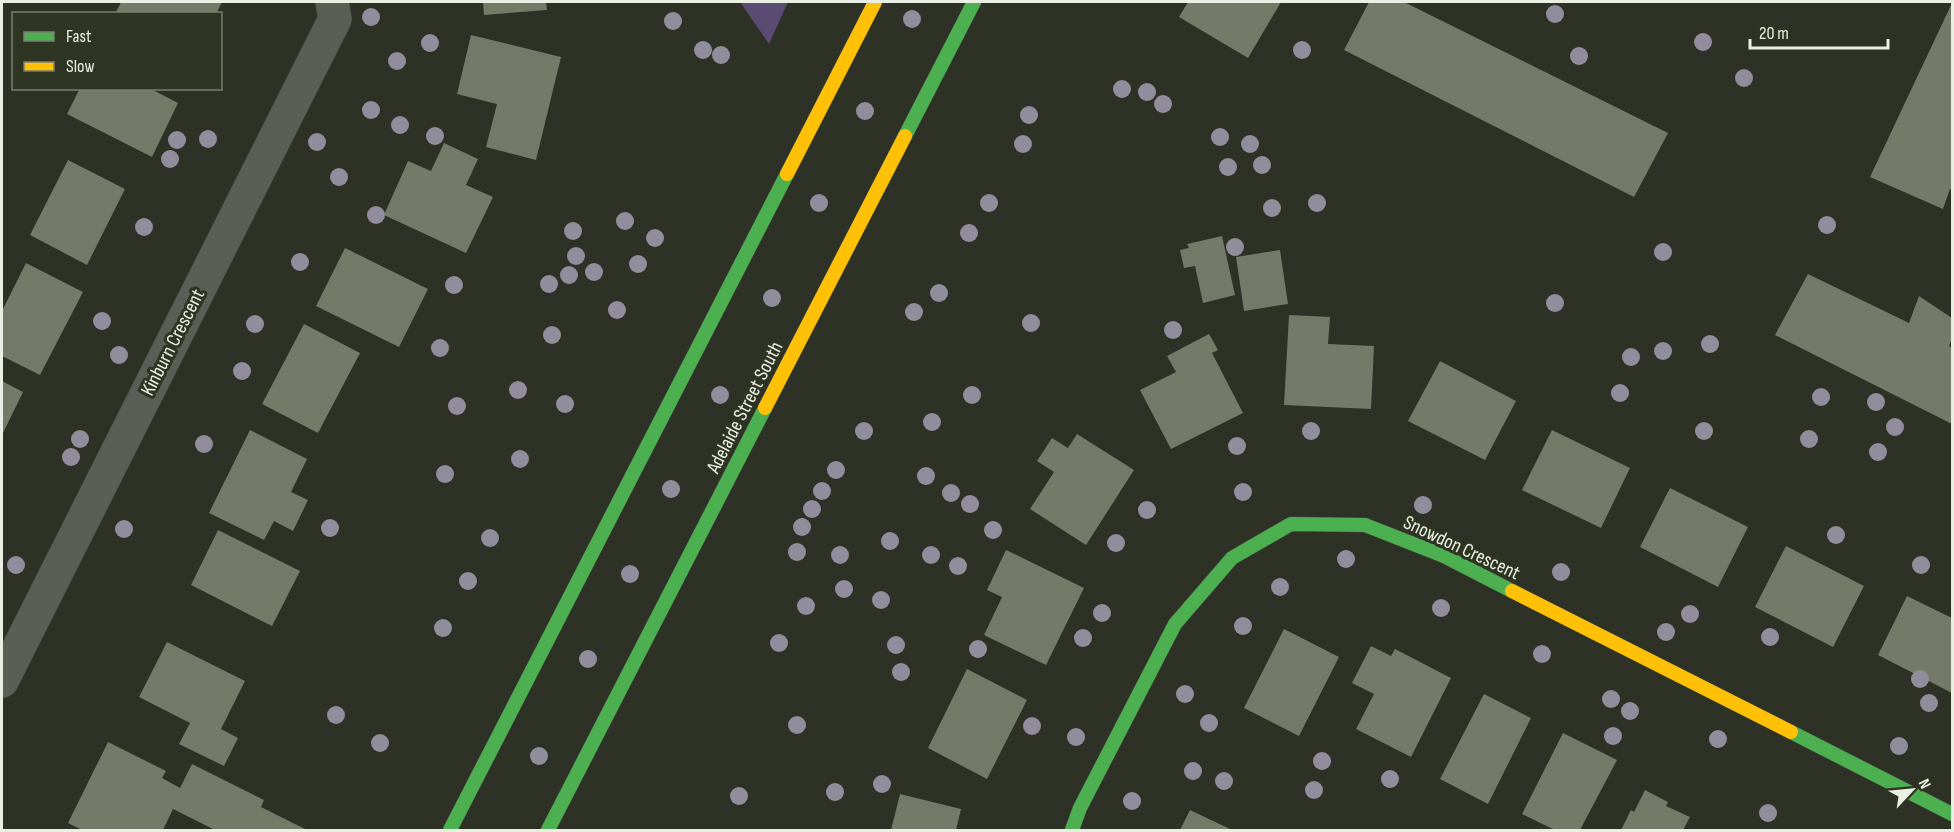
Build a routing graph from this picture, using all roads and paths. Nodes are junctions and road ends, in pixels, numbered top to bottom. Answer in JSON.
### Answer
{"nodes":[{"id":1,"x":332,"y":2,"type":"edge"},
{"id":2,"x":875,"y":2,"type":"edge"},
{"id":3,"x":974,"y":2,"type":"edge"},
{"id":4,"x":2,"y":681,"type":"edge"},
{"id":5,"x":1953,"y":814,"type":"edge"},
{"id":6,"x":450,"y":831,"type":"edge"},
{"id":7,"x":548,"y":831,"type":"edge"},
{"id":8,"x":1072,"y":831,"type":"edge"}],
"edges":[{"from":1,"to":4,"type":"street","name":"Kinburn Crescent"},
{"from":2,"to":6,"type":"street"},
{"from":3,"to":7,"type":"street","name":"Adelaide Street South"},
{"from":5,"to":8,"type":"street","name":"Snowdon Crescent"}]}
